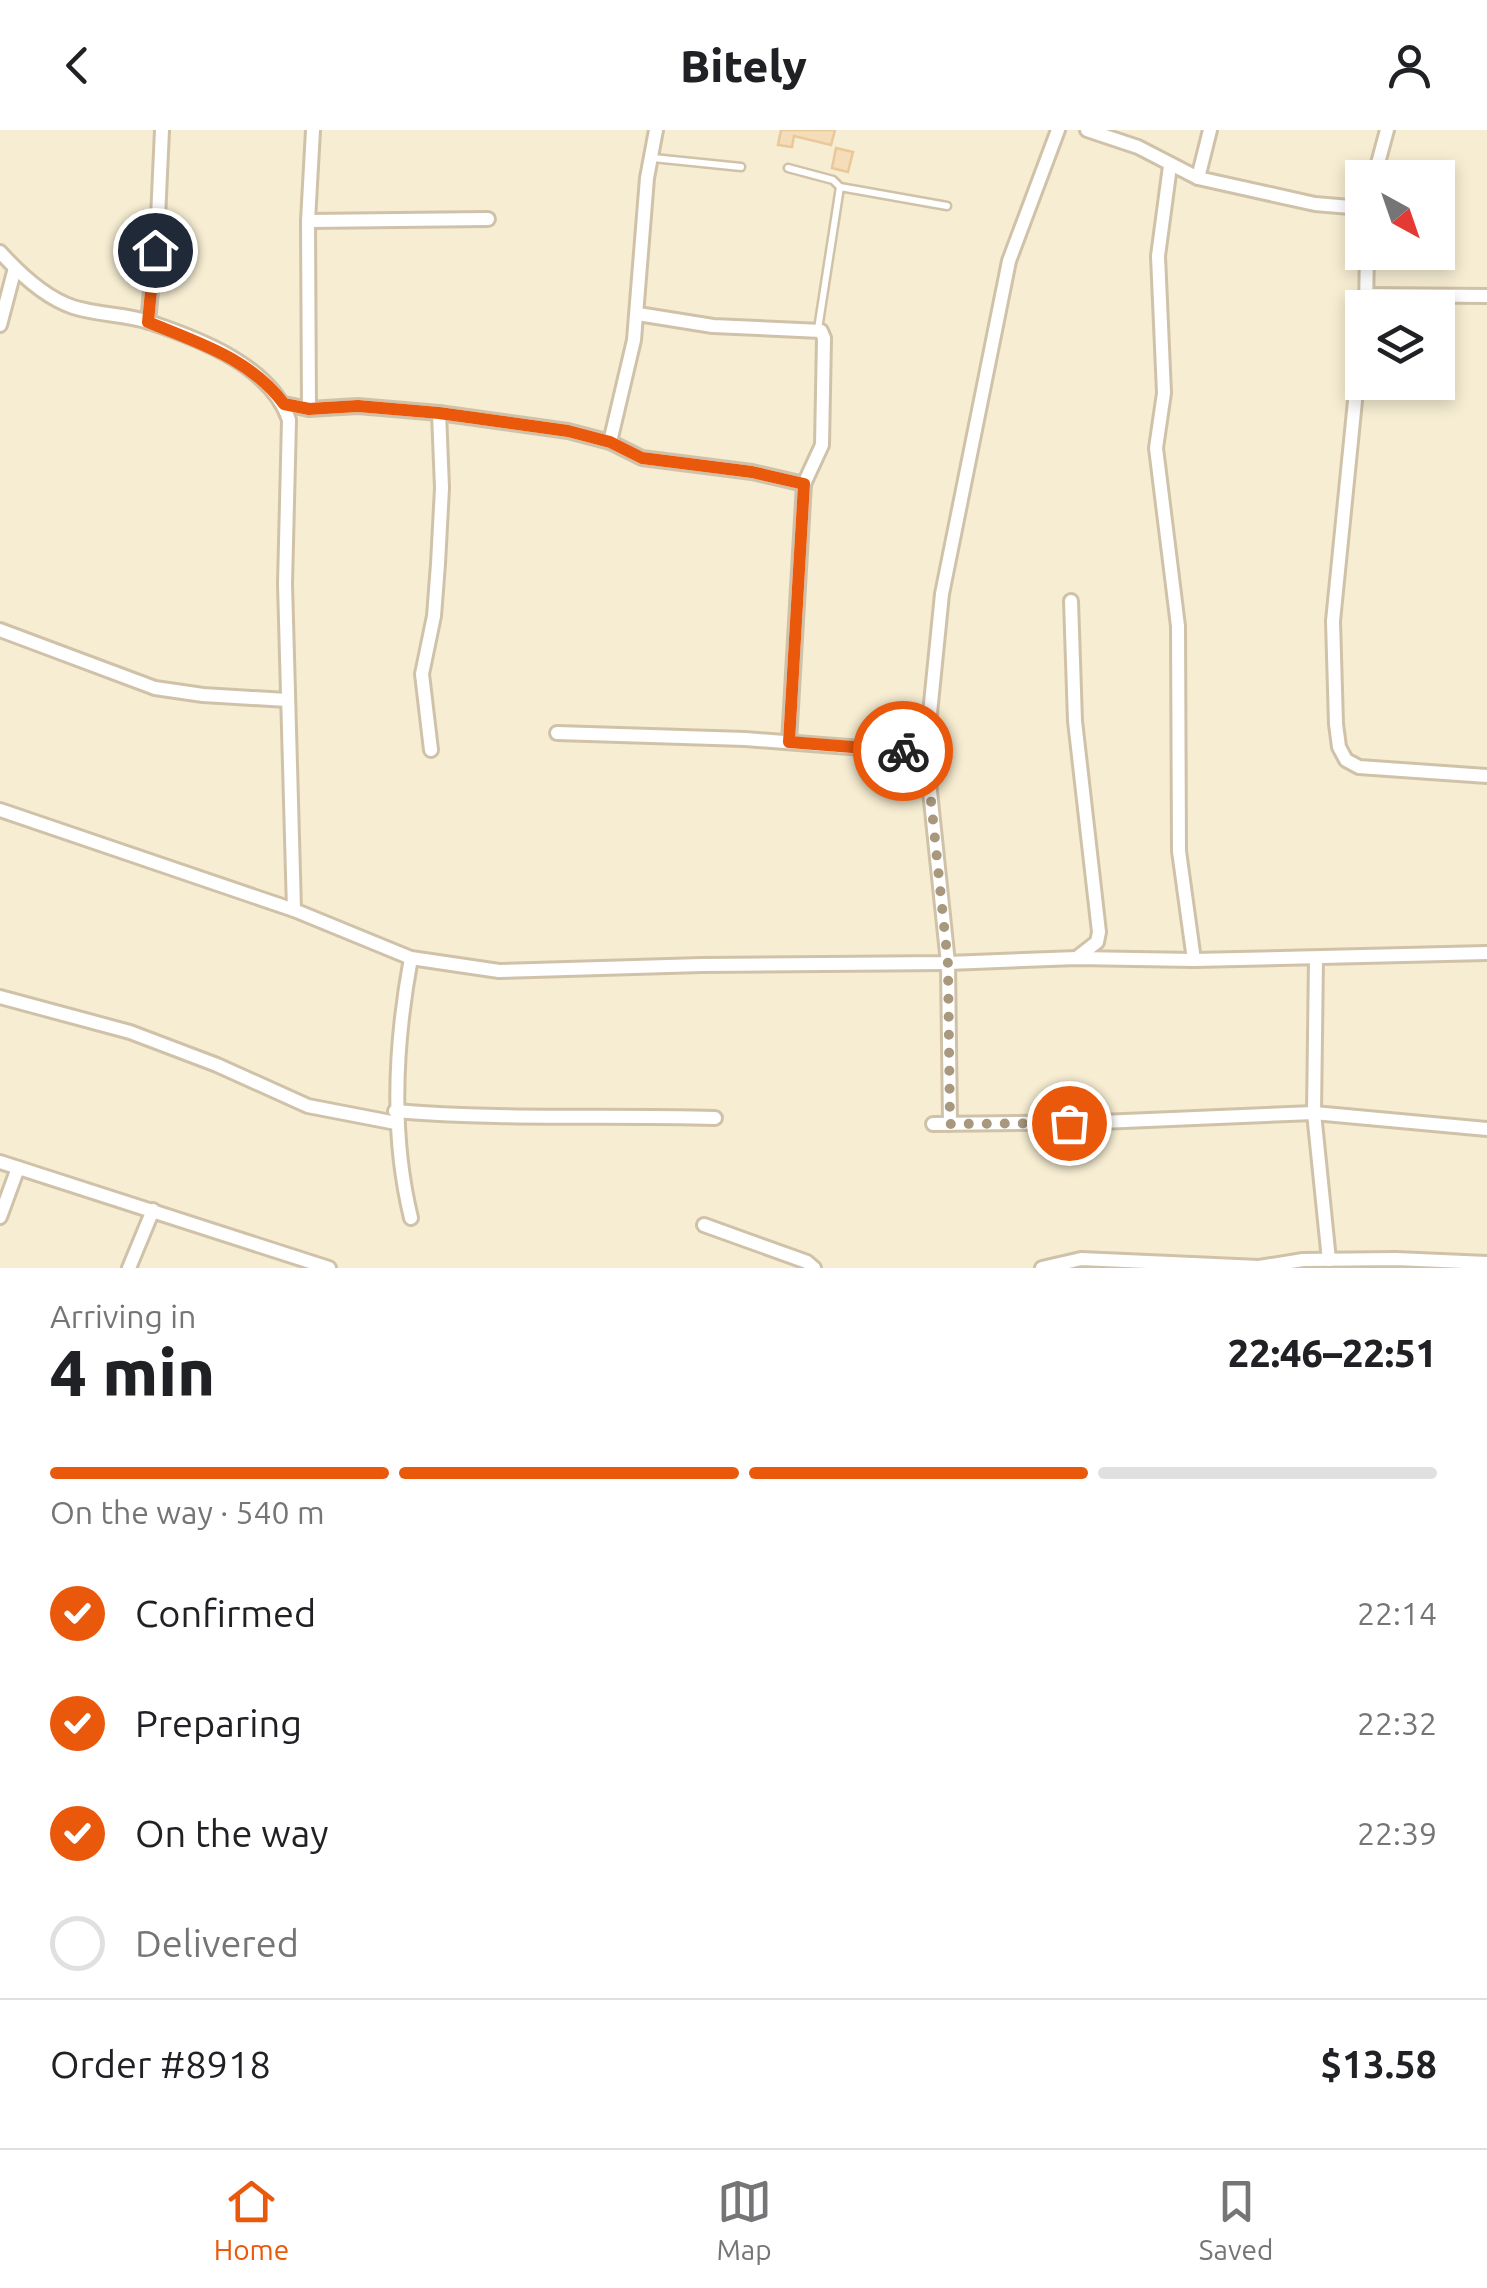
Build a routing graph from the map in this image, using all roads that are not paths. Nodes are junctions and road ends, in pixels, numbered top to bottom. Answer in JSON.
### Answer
{"nodes":[{"id":1,"x":162,"y":130,"type":"edge"},
{"id":2,"x":313,"y":130,"type":"edge"},
{"id":3,"x":656,"y":130,"type":"edge"},
{"id":4,"x":1058,"y":130,"type":"edge"},
{"id":5,"x":1087,"y":130,"type":"edge"},
{"id":6,"x":1210,"y":130,"type":"edge"},
{"id":7,"x":1387,"y":130,"type":"edge"},
{"id":8,"x":651,"y":158,"type":"junction"},
{"id":9,"x":1379,"y":160,"type":"edge"},
{"id":10,"x":1170,"y":166,"type":"junction"},
{"id":11,"x":741,"y":167,"type":"dead end"},
{"id":12,"x":788,"y":168,"type":"dead end"},
{"id":13,"x":1198,"y":178,"type":"junction"},
{"id":14,"x":840,"y":187,"type":"junction"},
{"id":15,"x":947,"y":206,"type":"dead end"},
{"id":16,"x":1345,"y":207,"type":"edge"},
{"id":17,"x":488,"y":219,"type":"dead end"},
{"id":18,"x":308,"y":220,"type":"junction"},
{"id":19,"x":0,"y":252,"type":"edge"},
{"id":20,"x":15,"y":268,"type":"junction"},
{"id":21,"x":1487,"y":296,"type":"edge"},
{"id":22,"x":1455,"y":297,"type":"edge"},
{"id":23,"x":638,"y":314,"type":"junction"},
{"id":24,"x":148,"y":322,"type":"junction"},
{"id":25,"x":0,"y":324,"type":"edge"},
{"id":26,"x":817,"y":330,"type":"junction"},
{"id":27,"x":1355,"y":400,"type":"edge"},
{"id":28,"x":284,"y":404,"type":"junction"},
{"id":29,"x":309,"y":409,"type":"junction"},
{"id":30,"x":439,"y":413,"type":"junction"},
{"id":31,"x":610,"y":442,"type":"junction"},
{"id":32,"x":804,"y":484,"type":"junction"},
{"id":33,"x":1071,"y":602,"type":"dead end"},
{"id":34,"x":0,"y":630,"type":"edge"},
{"id":35,"x":287,"y":700,"type":"junction"},
{"id":36,"x":557,"y":734,"type":"dead end"},
{"id":37,"x":789,"y":742,"type":"junction"},
{"id":38,"x":431,"y":750,"type":"dead end"},
{"id":39,"x":926,"y":753,"type":"junction"},
{"id":40,"x":1487,"y":776,"type":"edge"},
{"id":41,"x":0,"y":810,"type":"edge"},
{"id":42,"x":294,"y":910,"type":"junction"},
{"id":43,"x":1487,"y":953,"type":"edge"},
{"id":44,"x":411,"y":958,"type":"junction"},
{"id":45,"x":1077,"y":958,"type":"junction"},
{"id":46,"x":1316,"y":959,"type":"junction"},
{"id":47,"x":1194,"y":960,"type":"junction"},
{"id":48,"x":948,"y":964,"type":"junction"},
{"id":49,"x":0,"y":997,"type":"edge"},
{"id":50,"x":1314,"y":1113,"type":"junction"},
{"id":51,"x":396,"y":1117,"type":"junction"},
{"id":52,"x":715,"y":1118,"type":"dead end"},
{"id":53,"x":933,"y":1124,"type":"dead end"},
{"id":54,"x":950,"y":1124,"type":"junction"},
{"id":55,"x":1487,"y":1129,"type":"edge"},
{"id":56,"x":0,"y":1162,"type":"edge"},
{"id":57,"x":18,"y":1168,"type":"junction"},
{"id":58,"x":152,"y":1210,"type":"junction"},
{"id":59,"x":0,"y":1217,"type":"edge"},
{"id":60,"x":411,"y":1218,"type":"dead end"},
{"id":61,"x":704,"y":1224,"type":"dead end"},
{"id":62,"x":1329,"y":1260,"type":"junction"},
{"id":63,"x":1487,"y":1263,"type":"edge"},
{"id":64,"x":128,"y":1268,"type":"edge"},
{"id":65,"x":329,"y":1268,"type":"edge"},
{"id":66,"x":814,"y":1268,"type":"edge"},
{"id":67,"x":1042,"y":1268,"type":"edge"}],
"edges":[{"from":1,"to":24,"type":"street"},
{"from":2,"to":18,"type":"street"},
{"from":3,"to":8,"type":"street"},
{"from":4,"to":39,"type":"street"},
{"from":5,"to":10,"type":"street"},
{"from":6,"to":13,"type":"street"},
{"from":7,"to":9,"type":"street"},
{"from":8,"to":11,"type":"lane"},
{"from":8,"to":23,"type":"street"},
{"from":10,"to":13,"type":"street"},
{"from":10,"to":47,"type":"street"},
{"from":12,"to":14,"type":"lane"},
{"from":13,"to":16,"type":"street"},
{"from":14,"to":15,"type":"lane"},
{"from":14,"to":26,"type":"lane"},
{"from":17,"to":18,"type":"street"},
{"from":18,"to":29,"type":"street"},
{"from":19,"to":20,"type":"street"},
{"from":20,"to":24,"type":"street"},
{"from":20,"to":25,"type":"street"},
{"from":21,"to":22,"type":"street"},
{"from":23,"to":26,"type":"street"},
{"from":23,"to":31,"type":"street"},
{"from":24,"to":28,"type":"street"},
{"from":26,"to":32,"type":"street"},
{"from":27,"to":40,"type":"street"},
{"from":28,"to":29,"type":"street"},
{"from":28,"to":35,"type":"street"},
{"from":29,"to":30,"type":"street"},
{"from":30,"to":31,"type":"street"},
{"from":30,"to":38,"type":"street"},
{"from":31,"to":32,"type":"street"},
{"from":32,"to":37,"type":"street"},
{"from":33,"to":45,"type":"street"},
{"from":34,"to":35,"type":"street"},
{"from":35,"to":42,"type":"street"},
{"from":36,"to":37,"type":"street"},
{"from":37,"to":39,"type":"street"},
{"from":39,"to":48,"type":"street"},
{"from":41,"to":42,"type":"street"},
{"from":42,"to":44,"type":"street"},
{"from":43,"to":46,"type":"street"},
{"from":44,"to":48,"type":"street"},
{"from":44,"to":51,"type":"street"},
{"from":45,"to":47,"type":"street"},
{"from":45,"to":48,"type":"street"},
{"from":46,"to":47,"type":"street"},
{"from":46,"to":50,"type":"street"},
{"from":48,"to":54,"type":"street"},
{"from":49,"to":51,"type":"street"},
{"from":50,"to":54,"type":"street"},
{"from":50,"to":55,"type":"street"},
{"from":50,"to":62,"type":"street"},
{"from":51,"to":52,"type":"street"},
{"from":51,"to":60,"type":"street"},
{"from":53,"to":54,"type":"street"},
{"from":56,"to":57,"type":"street"},
{"from":57,"to":58,"type":"street"},
{"from":57,"to":59,"type":"street"},
{"from":58,"to":64,"type":"street"},
{"from":58,"to":65,"type":"street"},
{"from":61,"to":66,"type":"street"},
{"from":62,"to":63,"type":"street"},
{"from":62,"to":67,"type":"street"}]}
